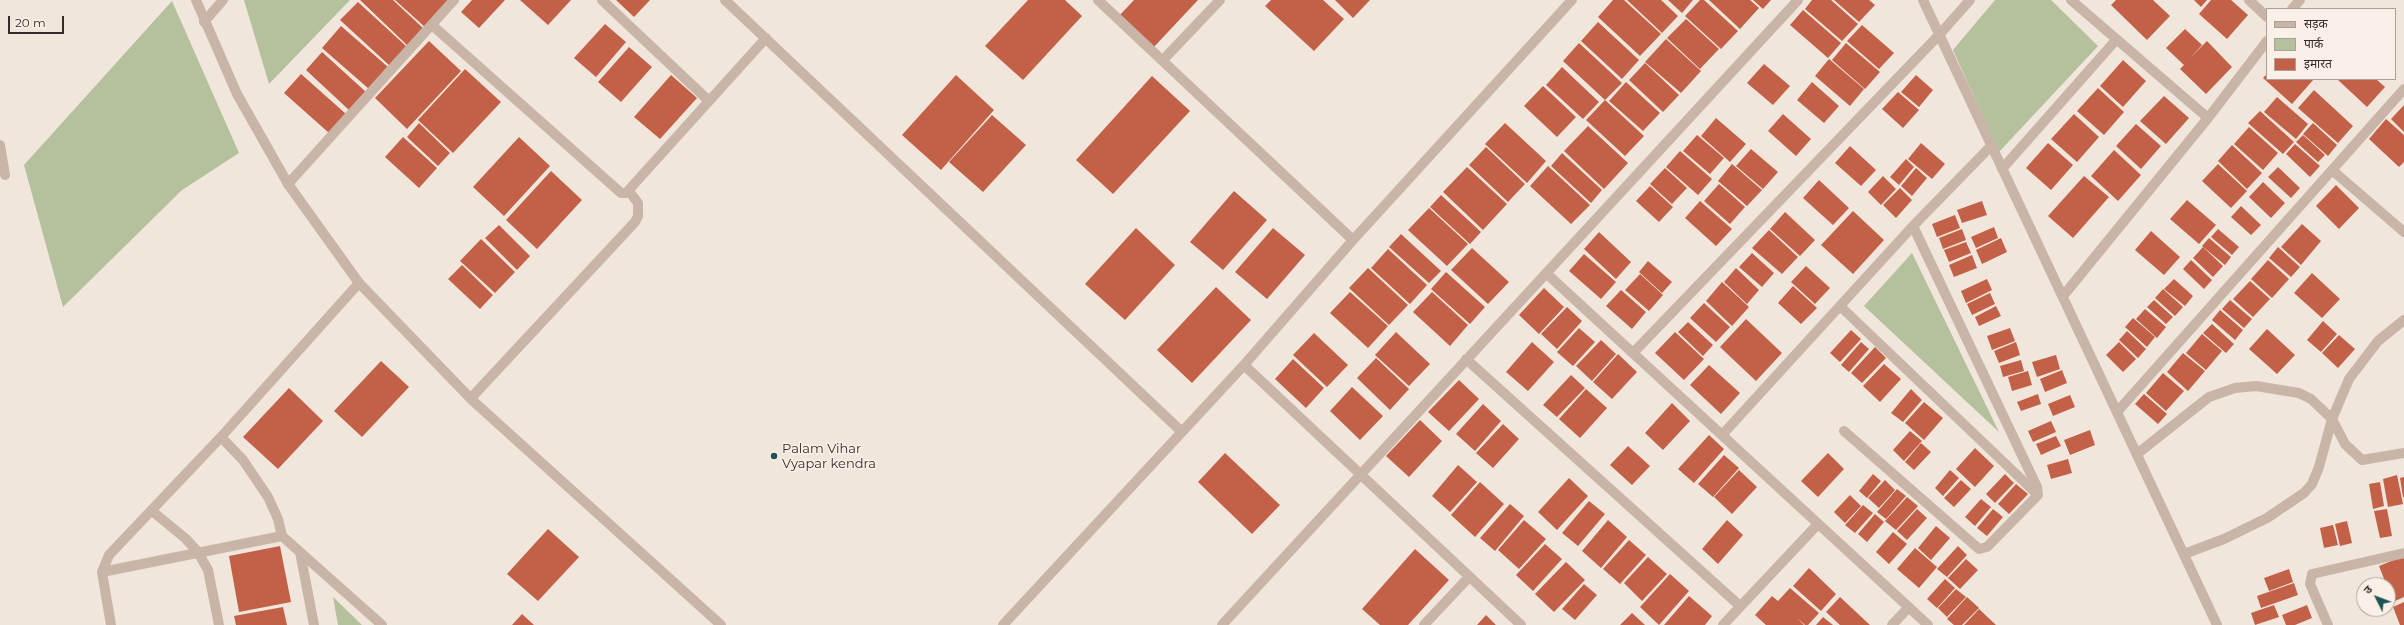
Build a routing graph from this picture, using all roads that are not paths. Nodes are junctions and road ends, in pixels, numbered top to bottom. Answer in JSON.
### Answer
{"nodes":[{"id":1,"x":196,"y":0,"type":"edge"},
{"id":2,"x":223,"y":0,"type":"edge"},
{"id":3,"x":454,"y":0,"type":"edge"},
{"id":4,"x":602,"y":0,"type":"edge"},
{"id":5,"x":725,"y":0,"type":"edge"},
{"id":6,"x":1098,"y":0,"type":"edge"},
{"id":7,"x":1220,"y":0,"type":"edge"},
{"id":8,"x":1572,"y":0,"type":"edge"},
{"id":9,"x":1798,"y":0,"type":"edge"},
{"id":10,"x":1923,"y":0,"type":"edge"},
{"id":11,"x":1970,"y":0,"type":"edge"},
{"id":12,"x":2072,"y":0,"type":"edge"},
{"id":13,"x":2249,"y":0,"type":"edge"},
{"id":14,"x":2300,"y":0,"type":"edge"},
{"id":15,"x":2293,"y":8,"type":"edge"},
{"id":16,"x":2266,"y":16,"type":"edge"},
{"id":17,"x":204,"y":22,"type":"junction"},
{"id":18,"x":432,"y":24,"type":"junction"},
{"id":19,"x":1939,"y":35,"type":"junction"},
{"id":20,"x":766,"y":38,"type":"junction"},
{"id":21,"x":2116,"y":40,"type":"junction"},
{"id":22,"x":2266,"y":42,"type":"edge"},
{"id":23,"x":1163,"y":60,"type":"junction"},
{"id":24,"x":2404,"y":89,"type":"edge"},
{"id":25,"x":709,"y":102,"type":"junction"},
{"id":26,"x":2208,"y":118,"type":"junction"},
{"id":27,"x":0,"y":145,"type":"edge"},
{"id":28,"x":1991,"y":146,"type":"junction"},
{"id":29,"x":2002,"y":169,"type":"junction"},
{"id":30,"x":2332,"y":170,"type":"junction"},
{"id":31,"x":5,"y":175,"type":"dead end"},
{"id":32,"x":288,"y":184,"type":"junction"},
{"id":33,"x":629,"y":191,"type":"junction"},
{"id":34,"x":1913,"y":226,"type":"junction"},
{"id":35,"x":2404,"y":232,"type":"edge"},
{"id":36,"x":1353,"y":240,"type":"junction"},
{"id":37,"x":1546,"y":273,"type":"junction"},
{"id":38,"x":359,"y":283,"type":"junction"},
{"id":39,"x":2062,"y":296,"type":"junction"},
{"id":40,"x":1840,"y":306,"type":"junction"},
{"id":41,"x":2404,"y":320,"type":"edge"},
{"id":42,"x":1633,"y":353,"type":"junction"},
{"id":43,"x":1466,"y":359,"type":"junction"},
{"id":44,"x":1244,"y":365,"type":"junction"},
{"id":45,"x":471,"y":398,"type":"junction"},
{"id":46,"x":2117,"y":412,"type":"junction"},
{"id":47,"x":2332,"y":419,"type":"junction"},
{"id":48,"x":1844,"y":431,"type":"dead end"},
{"id":49,"x":1182,"y":432,"type":"junction"},
{"id":50,"x":1722,"y":435,"type":"junction"},
{"id":51,"x":221,"y":437,"type":"junction"},
{"id":52,"x":2404,"y":453,"type":"edge"},
{"id":53,"x":2137,"y":454,"type":"junction"},
{"id":54,"x":1360,"y":475,"type":"junction"},
{"id":55,"x":2038,"y":495,"type":"junction"},
{"id":56,"x":152,"y":511,"type":"junction"},
{"id":57,"x":1818,"y":524,"type":"junction"},
{"id":58,"x":282,"y":536,"type":"junction"},
{"id":59,"x":198,"y":552,"type":"junction"},
{"id":60,"x":300,"y":552,"type":"junction"},
{"id":61,"x":2404,"y":552,"type":"edge"},
{"id":62,"x":2184,"y":554,"type":"junction"},
{"id":63,"x":102,"y":572,"type":"junction"},
{"id":64,"x":1469,"y":577,"type":"junction"},
{"id":65,"x":1740,"y":606,"type":"junction"},
{"id":66,"x":1909,"y":607,"type":"junction"},
{"id":67,"x":111,"y":625,"type":"edge"},
{"id":68,"x":219,"y":625,"type":"edge"},
{"id":69,"x":314,"y":625,"type":"edge"},
{"id":70,"x":382,"y":625,"type":"edge"},
{"id":71,"x":721,"y":625,"type":"edge"},
{"id":72,"x":1003,"y":625,"type":"edge"},
{"id":73,"x":1222,"y":625,"type":"edge"},
{"id":74,"x":1424,"y":625,"type":"edge"},
{"id":75,"x":1521,"y":625,"type":"edge"},
{"id":76,"x":1723,"y":625,"type":"edge"},
{"id":77,"x":1892,"y":625,"type":"edge"},
{"id":78,"x":1928,"y":625,"type":"edge"},
{"id":79,"x":2217,"y":625,"type":"edge"},
{"id":80,"x":2328,"y":625,"type":"edge"}],
"edges":[{"from":1,"to":17,"type":"street"},
{"from":2,"to":17,"type":"street"},
{"from":3,"to":18,"type":"street"},
{"from":4,"to":25,"type":"street"},
{"from":5,"to":20,"type":"street"},
{"from":6,"to":23,"type":"street"},
{"from":7,"to":23,"type":"street"},
{"from":8,"to":36,"type":"street"},
{"from":9,"to":37,"type":"street"},
{"from":10,"to":19,"type":"street"},
{"from":11,"to":19,"type":"street"},
{"from":12,"to":21,"type":"street"},
{"from":13,"to":16,"type":"street"},
{"from":14,"to":15,"type":"street"},
{"from":17,"to":32,"type":"street"},
{"from":18,"to":32,"type":"street"},
{"from":18,"to":33,"type":"street"},
{"from":19,"to":28,"type":"street"},
{"from":19,"to":42,"type":"street"},
{"from":20,"to":25,"type":"street"},
{"from":20,"to":49,"type":"street"},
{"from":21,"to":26,"type":"street"},
{"from":21,"to":29,"type":"street"},
{"from":22,"to":26,"type":"street"},
{"from":23,"to":36,"type":"street"},
{"from":24,"to":30,"type":"street"},
{"from":25,"to":33,"type":"street"},
{"from":26,"to":39,"type":"street"},
{"from":27,"to":31,"type":"street"},
{"from":28,"to":29,"type":"street"},
{"from":28,"to":34,"type":"street"},
{"from":29,"to":39,"type":"street"},
{"from":30,"to":35,"type":"street"},
{"from":30,"to":46,"type":"street"},
{"from":32,"to":38,"type":"street"},
{"from":33,"to":45,"type":"street"},
{"from":34,"to":40,"type":"street"},
{"from":34,"to":55,"type":"street"},
{"from":36,"to":44,"type":"street"},
{"from":37,"to":42,"type":"street"},
{"from":37,"to":43,"type":"street"},
{"from":38,"to":45,"type":"street"},
{"from":38,"to":51,"type":"street"},
{"from":39,"to":46,"type":"street"},
{"from":40,"to":50,"type":"street"},
{"from":40,"to":55,"type":"street"},
{"from":41,"to":47,"type":"street"},
{"from":42,"to":50,"type":"street"},
{"from":43,"to":54,"type":"street"},
{"from":43,"to":65,"type":"street"},
{"from":44,"to":49,"type":"street"},
{"from":44,"to":54,"type":"street"},
{"from":45,"to":71,"type":"street"},
{"from":46,"to":53,"type":"street"},
{"from":47,"to":52,"type":"street"},
{"from":47,"to":53,"type":"street"},
{"from":47,"to":62,"type":"street"},
{"from":48,"to":55,"type":"street"},
{"from":49,"to":72,"type":"street"},
{"from":50,"to":57,"type":"street"},
{"from":51,"to":56,"type":"street"},
{"from":51,"to":58,"type":"street"},
{"from":53,"to":62,"type":"street"},
{"from":54,"to":64,"type":"street"},
{"from":54,"to":73,"type":"street"},
{"from":56,"to":59,"type":"street"},
{"from":56,"to":63,"type":"street"},
{"from":57,"to":65,"type":"street"},
{"from":57,"to":66,"type":"street"},
{"from":58,"to":59,"type":"street"},
{"from":58,"to":60,"type":"street"},
{"from":59,"to":63,"type":"street"},
{"from":59,"to":68,"type":"street"},
{"from":60,"to":69,"type":"street"},
{"from":60,"to":70,"type":"street"},
{"from":61,"to":80,"type":"street"},
{"from":62,"to":79,"type":"street"},
{"from":63,"to":67,"type":"street"},
{"from":64,"to":74,"type":"street"},
{"from":64,"to":75,"type":"street"},
{"from":65,"to":76,"type":"street"},
{"from":66,"to":77,"type":"street"},
{"from":66,"to":78,"type":"street"}]}
